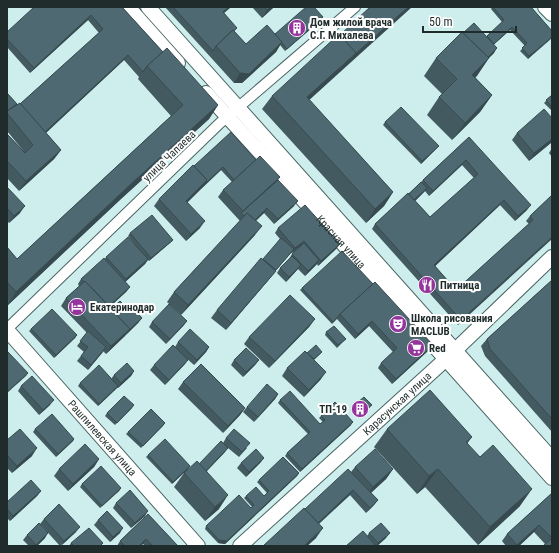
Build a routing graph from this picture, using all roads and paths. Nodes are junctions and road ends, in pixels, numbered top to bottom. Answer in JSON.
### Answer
{"nodes":[{"id":1,"x":128,"y":7,"type":"edge"},
{"id":2,"x":148,"y":7,"type":"edge"},
{"id":3,"x":355,"y":7,"type":"edge"},
{"id":4,"x":546,"y":7,"type":"edge"},
{"id":5,"x":552,"y":14,"type":"edge"},
{"id":6,"x":186,"y":71,"type":"edge"},
{"id":7,"x":196,"y":83,"type":"edge"},
{"id":8,"x":238,"y":107,"type":"junction"},
{"id":9,"x":227,"y":117,"type":"junction"},
{"id":10,"x":552,"y":257,"type":"edge"},
{"id":11,"x":7,"y":330,"type":"edge"},
{"id":12,"x":451,"y":355,"type":"junction"},
{"id":13,"x":552,"y":459,"type":"edge"},
{"id":14,"x":552,"y":478,"type":"edge"},
{"id":15,"x":198,"y":546,"type":"edge"},
{"id":16,"x":240,"y":546,"type":"edge"}],
"edges":[{"from":1,"to":6,"type":"main road"},
{"from":2,"to":8,"type":"main road","name":"Красная улица"},
{"from":3,"to":8,"type":"street","name":"улица Чапаева"},
{"from":4,"to":5,"type":"main road"},
{"from":7,"to":9,"type":"main road","name":"Красная улица"},
{"from":8,"to":9,"type":"street","name":"улица Чапаева"},
{"from":8,"to":12,"type":"main road","name":"Красная улица"},
{"from":9,"to":11,"type":"street","name":"улица Чапаева"},
{"from":9,"to":12,"type":"main road","name":"Красная улица"},
{"from":10,"to":12,"type":"main road","name":"Карасунская улица"},
{"from":11,"to":15,"type":"main road","name":"Рашпилевская улица"},
{"from":12,"to":13,"type":"main road","name":"Красная улица"},
{"from":12,"to":14,"type":"main road","name":"Красная улица"},
{"from":12,"to":16,"type":"main road","name":"Карасунская улица"}]}
